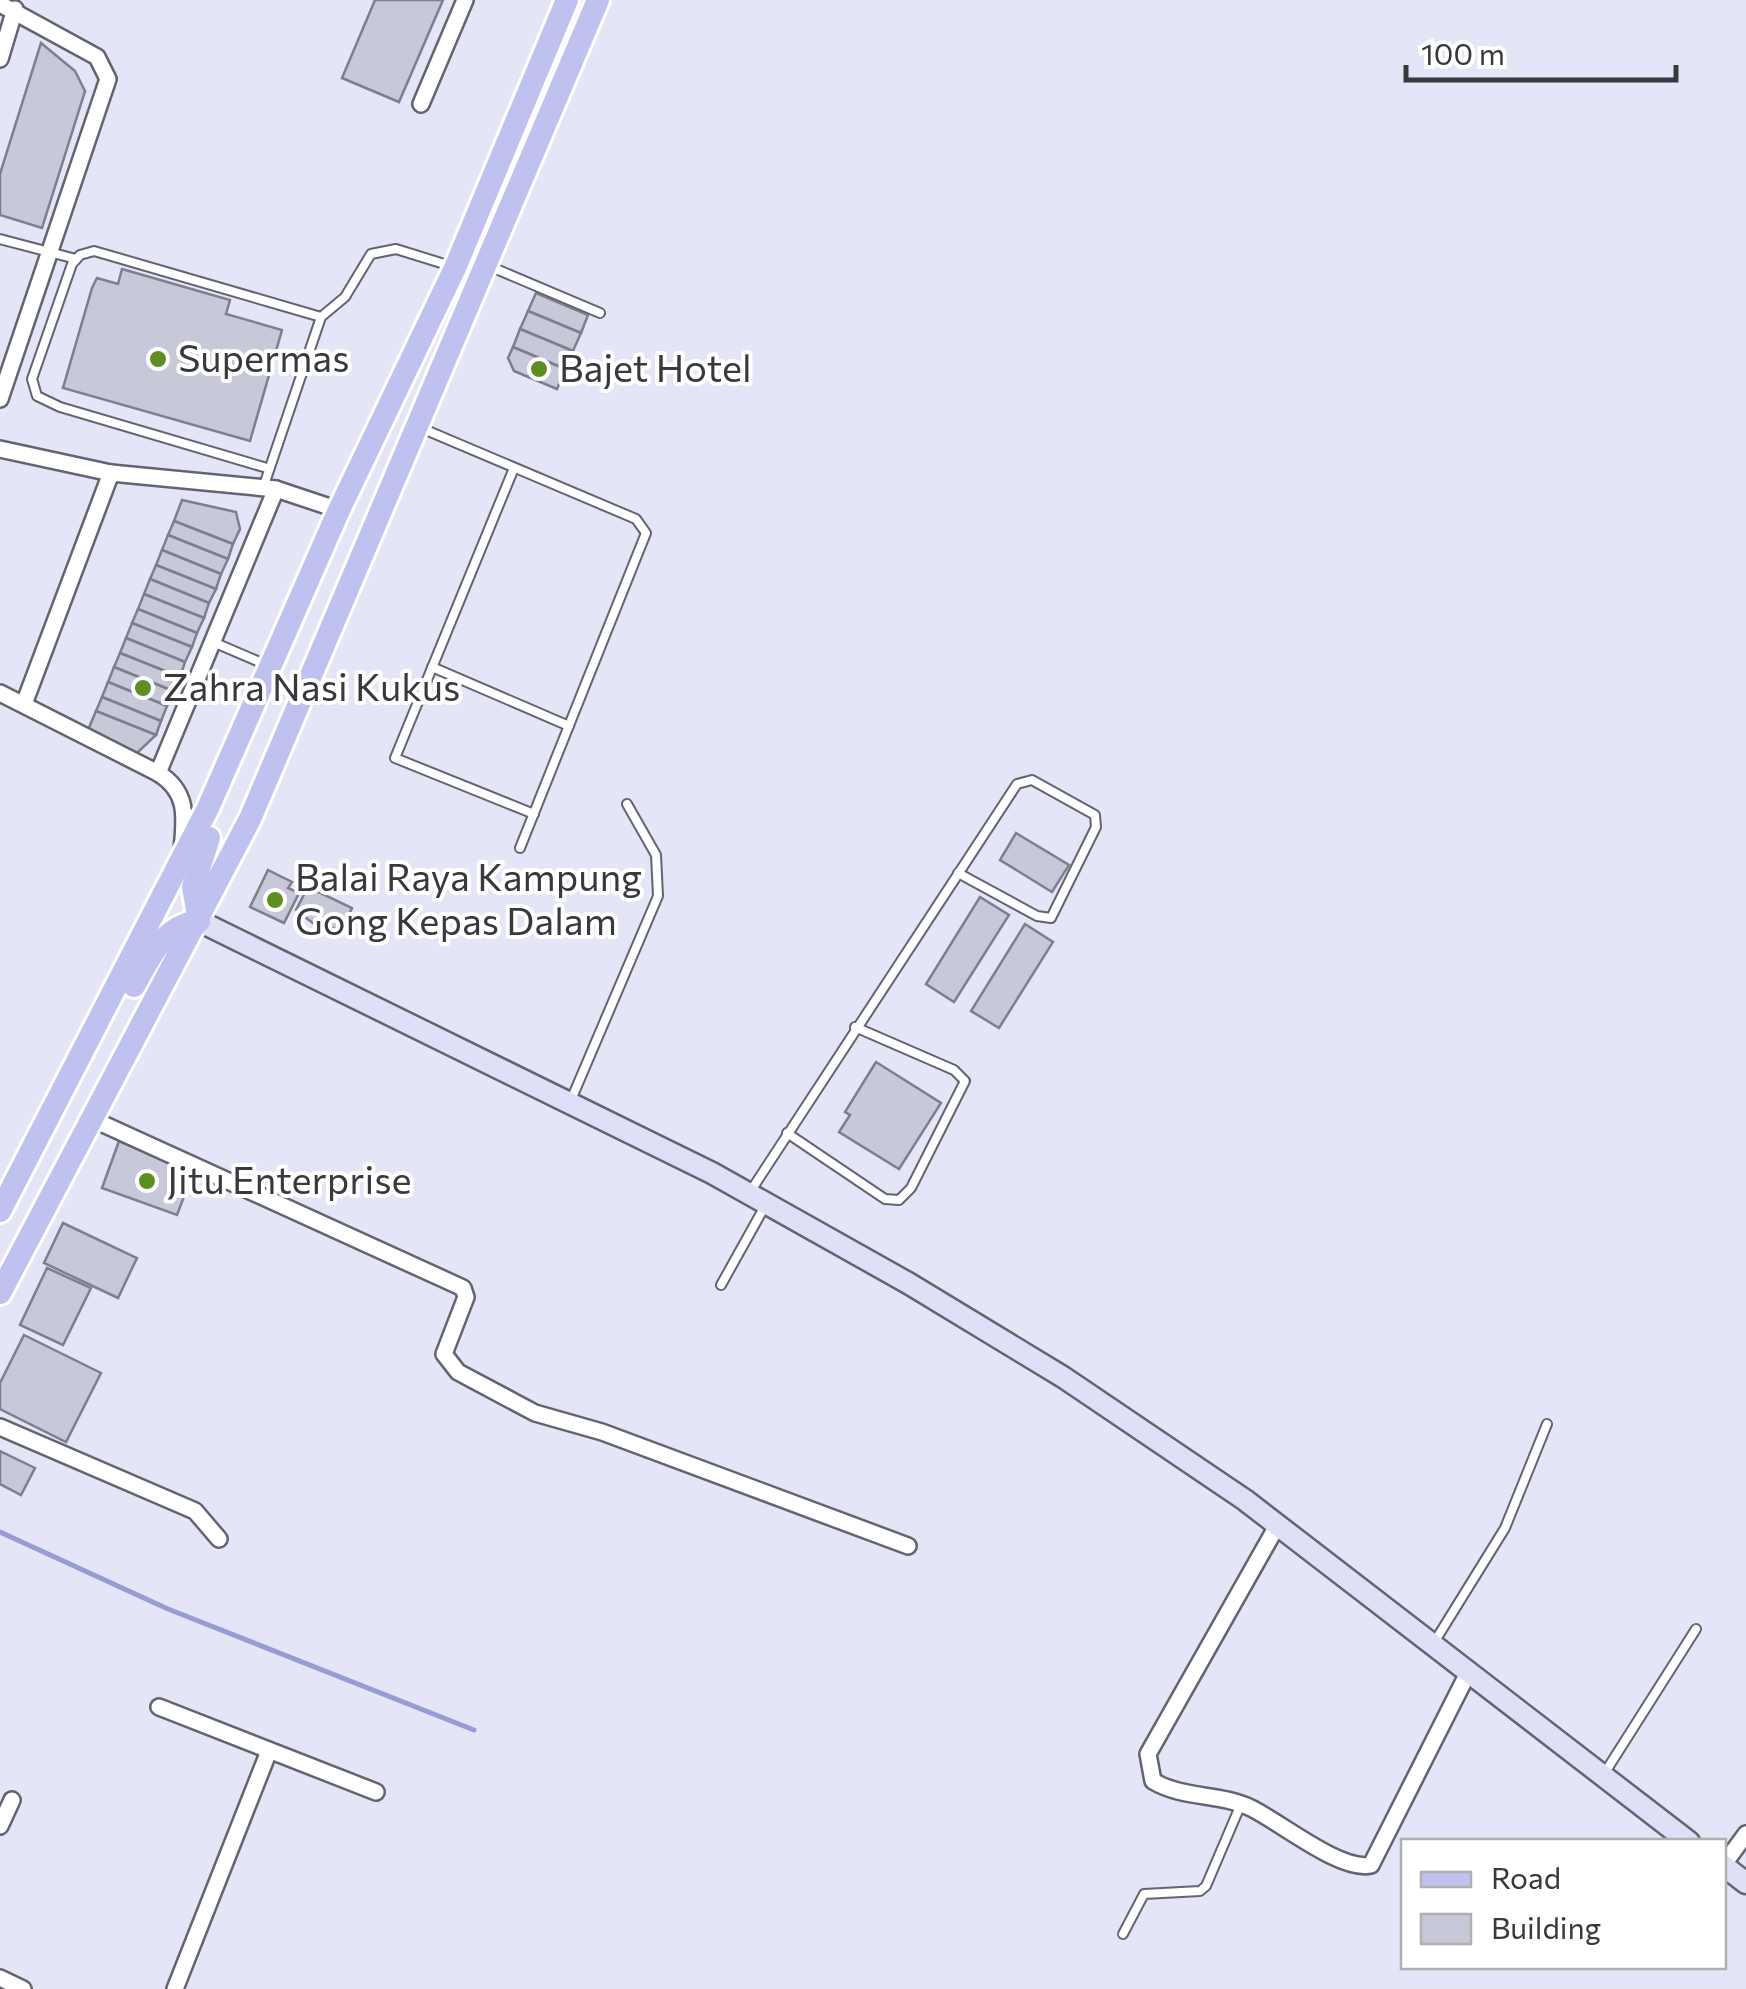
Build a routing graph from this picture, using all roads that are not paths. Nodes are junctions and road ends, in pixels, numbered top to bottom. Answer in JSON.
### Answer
{"nodes":[{"id":1,"x":465,"y":0,"type":"edge"},
{"id":2,"x":598,"y":0,"type":"edge"},
{"id":3,"x":563,"y":1,"type":"edge"},
{"id":4,"x":8,"y":6,"type":"edge"},
{"id":5,"x":0,"y":59,"type":"edge"},
{"id":6,"x":421,"y":104,"type":"dead end"},
{"id":7,"x":0,"y":239,"type":"edge"},
{"id":8,"x":49,"y":252,"type":"junction"},
{"id":9,"x":76,"y":260,"type":"junction"},
{"id":10,"x":485,"y":265,"type":"junction"},
{"id":11,"x":456,"y":268,"type":"junction"},
{"id":12,"x":600,"y":313,"type":"dead end"},
{"id":13,"x":320,"y":316,"type":"junction"},
{"id":14,"x":0,"y":399,"type":"edge"},
{"id":15,"x":417,"y":426,"type":"junction"},
{"id":16,"x":0,"y":450,"type":"edge"},
{"id":17,"x":267,"y":468,"type":"junction"},
{"id":18,"x":514,"y":468,"type":"junction"},
{"id":19,"x":111,"y":473,"type":"junction"},
{"id":20,"x":270,"y":488,"type":"junction"},
{"id":21,"x":340,"y":510,"type":"junction"},
{"id":22,"x":213,"y":642,"type":"junction"},
{"id":23,"x":270,"y":666,"type":"junction"},
{"id":24,"x":432,"y":667,"type":"junction"},
{"id":25,"x":0,"y":693,"type":"edge"},
{"id":26,"x":24,"y":704,"type":"junction"},
{"id":27,"x":245,"y":724,"type":"junction"},
{"id":28,"x":569,"y":726,"type":"junction"},
{"id":29,"x":158,"y":774,"type":"junction"},
{"id":30,"x":626,"y":804,"type":"dead end"},
{"id":31,"x":534,"y":814,"type":"junction"},
{"id":32,"x":520,"y":848,"type":"dead end"},
{"id":33,"x":181,"y":864,"type":"junction"},
{"id":34,"x":958,"y":873,"type":"junction"},
{"id":35,"x":198,"y":921,"type":"junction"},
{"id":36,"x":855,"y":1028,"type":"junction"},
{"id":37,"x":69,"y":1078,"type":"junction"},
{"id":38,"x":571,"y":1100,"type":"junction"},
{"id":39,"x":92,"y":1120,"type":"junction"},
{"id":40,"x":787,"y":1133,"type":"junction"},
{"id":41,"x":758,"y":1198,"type":"junction"},
{"id":42,"x":0,"y":1211,"type":"edge"},
{"id":43,"x":722,"y":1285,"type":"dead end"},
{"id":44,"x":0,"y":1293,"type":"edge"},
{"id":45,"x":1546,"y":1424,"type":"dead end"},
{"id":46,"x":0,"y":1428,"type":"edge"},
{"id":47,"x":1277,"y":1526,"type":"junction"},
{"id":48,"x":219,"y":1539,"type":"dead end"},
{"id":49,"x":908,"y":1546,"type":"dead end"},
{"id":50,"x":1696,"y":1629,"type":"dead end"},
{"id":51,"x":1431,"y":1645,"type":"junction"},
{"id":52,"x":1468,"y":1673,"type":"junction"},
{"id":53,"x":159,"y":1707,"type":"dead end"},
{"id":54,"x":269,"y":1751,"type":"junction"},
{"id":55,"x":1602,"y":1778,"type":"junction"},
{"id":56,"x":376,"y":1792,"type":"dead end"},
{"id":57,"x":12,"y":1800,"type":"dead end"},
{"id":58,"x":1240,"y":1804,"type":"junction"},
{"id":59,"x":0,"y":1826,"type":"edge"},
{"id":60,"x":1746,"y":1834,"type":"edge"},
{"id":61,"x":1686,"y":1839,"type":"edge"},
{"id":62,"x":1726,"y":1862,"type":"edge"},
{"id":63,"x":1726,"y":1867,"type":"edge"},
{"id":64,"x":1746,"y":1883,"type":"edge"},
{"id":65,"x":1124,"y":1934,"type":"dead end"},
{"id":66,"x":0,"y":1978,"type":"edge"},
{"id":67,"x":23,"y":1989,"type":"edge"},
{"id":68,"x":175,"y":1989,"type":"edge"}],
"edges":[{"from":1,"to":6,"type":"street"},
{"from":2,"to":10,"type":"main road"},
{"from":3,"to":11,"type":"main road"},
{"from":4,"to":5,"type":"street"},
{"from":4,"to":8,"type":"street"},
{"from":7,"to":8,"type":"lane"},
{"from":8,"to":9,"type":"lane"},
{"from":8,"to":14,"type":"street"},
{"from":9,"to":13,"type":"lane"},
{"from":9,"to":17,"type":"lane"},
{"from":10,"to":12,"type":"lane"},
{"from":10,"to":15,"type":"main road"},
{"from":11,"to":13,"type":"lane"},
{"from":11,"to":21,"type":"main road"},
{"from":13,"to":17,"type":"lane"},
{"from":15,"to":18,"type":"lane"},
{"from":15,"to":35,"type":"main road"},
{"from":16,"to":19,"type":"street"},
{"from":17,"to":20,"type":"lane"},
{"from":18,"to":24,"type":"lane"},
{"from":18,"to":28,"type":"lane"},
{"from":19,"to":20,"type":"street"},
{"from":19,"to":26,"type":"street"},
{"from":20,"to":21,"type":"street"},
{"from":20,"to":22,"type":"street"},
{"from":21,"to":23,"type":"main road"},
{"from":22,"to":23,"type":"lane"},
{"from":22,"to":29,"type":"street"},
{"from":23,"to":27,"type":"main road"},
{"from":24,"to":28,"type":"lane"},
{"from":24,"to":31,"type":"lane"},
{"from":25,"to":26,"type":"street"},
{"from":26,"to":29,"type":"street"},
{"from":27,"to":33,"type":"main road"},
{"from":27,"to":35,"type":"main road"},
{"from":28,"to":31,"type":"lane"},
{"from":29,"to":33,"type":"street"},
{"from":30,"to":38,"type":"lane"},
{"from":31,"to":32,"type":"lane"},
{"from":33,"to":37,"type":"main road"},
{"from":34,"to":34,"type":"lane"},
{"from":34,"to":36,"type":"lane"},
{"from":35,"to":37,"type":"main road"},
{"from":35,"to":38,"type":"main road"},
{"from":35,"to":39,"type":"main road"},
{"from":36,"to":40,"type":"lane"},
{"from":36,"to":40,"type":"lane"},
{"from":37,"to":42,"type":"main road"},
{"from":38,"to":41,"type":"main road"},
{"from":39,"to":44,"type":"main road"},
{"from":39,"to":49,"type":"street"},
{"from":40,"to":41,"type":"lane"},
{"from":41,"to":43,"type":"lane"},
{"from":41,"to":47,"type":"main road"},
{"from":45,"to":51,"type":"lane"},
{"from":46,"to":48,"type":"street"},
{"from":47,"to":51,"type":"main road"},
{"from":47,"to":58,"type":"street"},
{"from":50,"to":55,"type":"lane"},
{"from":51,"to":52,"type":"main road"},
{"from":52,"to":55,"type":"main road"},
{"from":52,"to":58,"type":"street"},
{"from":53,"to":54,"type":"street"},
{"from":54,"to":56,"type":"street"},
{"from":54,"to":68,"type":"street"},
{"from":55,"to":61,"type":"main road"},
{"from":57,"to":59,"type":"street"},
{"from":58,"to":65,"type":"lane"},
{"from":60,"to":62,"type":"street"},
{"from":63,"to":64,"type":"main road"},
{"from":66,"to":67,"type":"street"}]}
